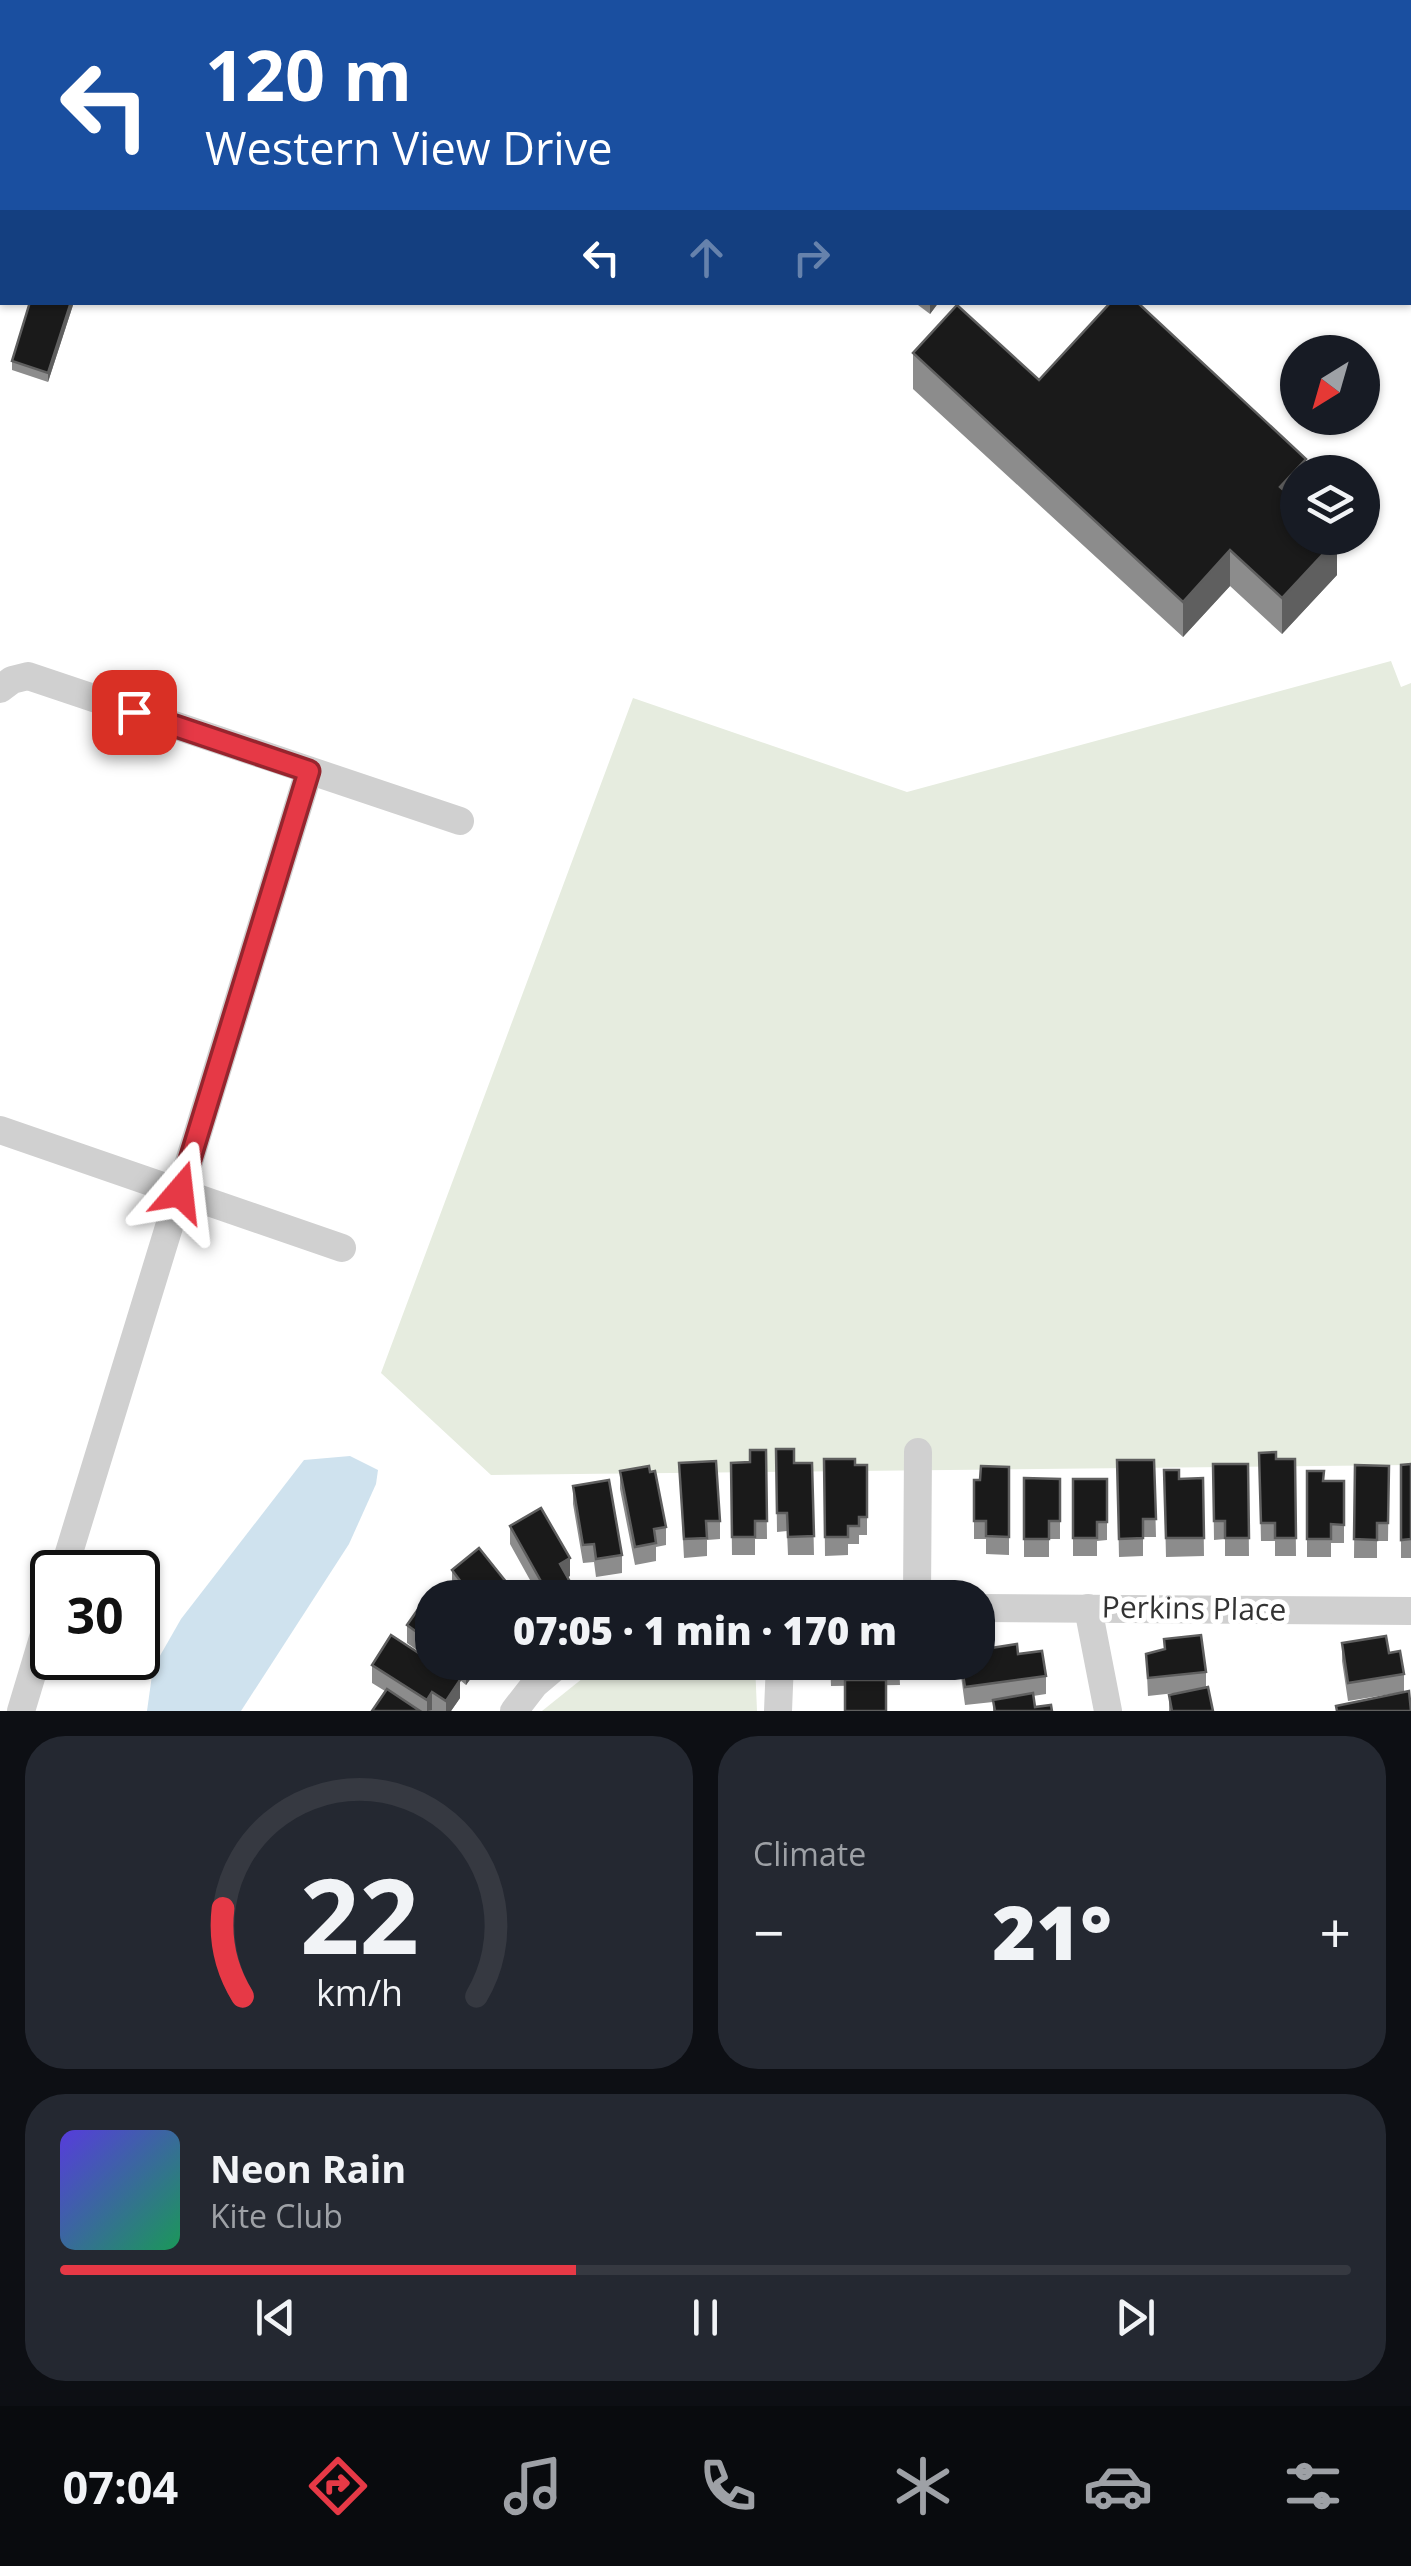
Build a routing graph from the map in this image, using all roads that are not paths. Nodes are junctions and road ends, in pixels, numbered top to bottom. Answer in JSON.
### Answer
{"nodes":[{"id":1,"x":0,"y":689,"type":"edge"},
{"id":2,"x":309,"y":771,"type":"junction"},
{"id":3,"x":460,"y":820,"type":"dead end"},
{"id":4,"x":0,"y":1130,"type":"edge"},
{"id":5,"x":180,"y":1192,"type":"junction"},
{"id":6,"x":342,"y":1248,"type":"dead end"},
{"id":7,"x":918,"y":1452,"type":"dead end"},
{"id":8,"x":71,"y":1550,"type":"edge"},
{"id":9,"x":917,"y":1580,"type":"edge"},
{"id":10,"x":995,"y":1608,"type":"edge"},
{"id":11,"x":1088,"y":1608,"type":"junction"},
{"id":12,"x":1411,"y":1611,"type":"edge"},
{"id":13,"x":30,"y":1680,"type":"edge"},
{"id":14,"x":539,"y":1680,"type":"edge"},
{"id":15,"x":779,"y":1680,"type":"edge"},
{"id":16,"x":21,"y":1711,"type":"edge"},
{"id":17,"x":514,"y":1711,"type":"edge"},
{"id":18,"x":778,"y":1711,"type":"edge"},
{"id":19,"x":1108,"y":1711,"type":"edge"}],
"edges":[{"from":1,"to":2,"type":"street"},
{"from":2,"to":3,"type":"street"},
{"from":2,"to":5,"type":"street"},
{"from":4,"to":5,"type":"street"},
{"from":5,"to":6,"type":"street"},
{"from":5,"to":8,"type":"street"},
{"from":7,"to":9,"type":"street"},
{"from":10,"to":11,"type":"street","name":"Perkins Place"},
{"from":11,"to":12,"type":"street","name":"Perkins Place"},
{"from":11,"to":19,"type":"street"},
{"from":13,"to":16,"type":"street"},
{"from":14,"to":17,"type":"street"},
{"from":15,"to":18,"type":"street"}]}
